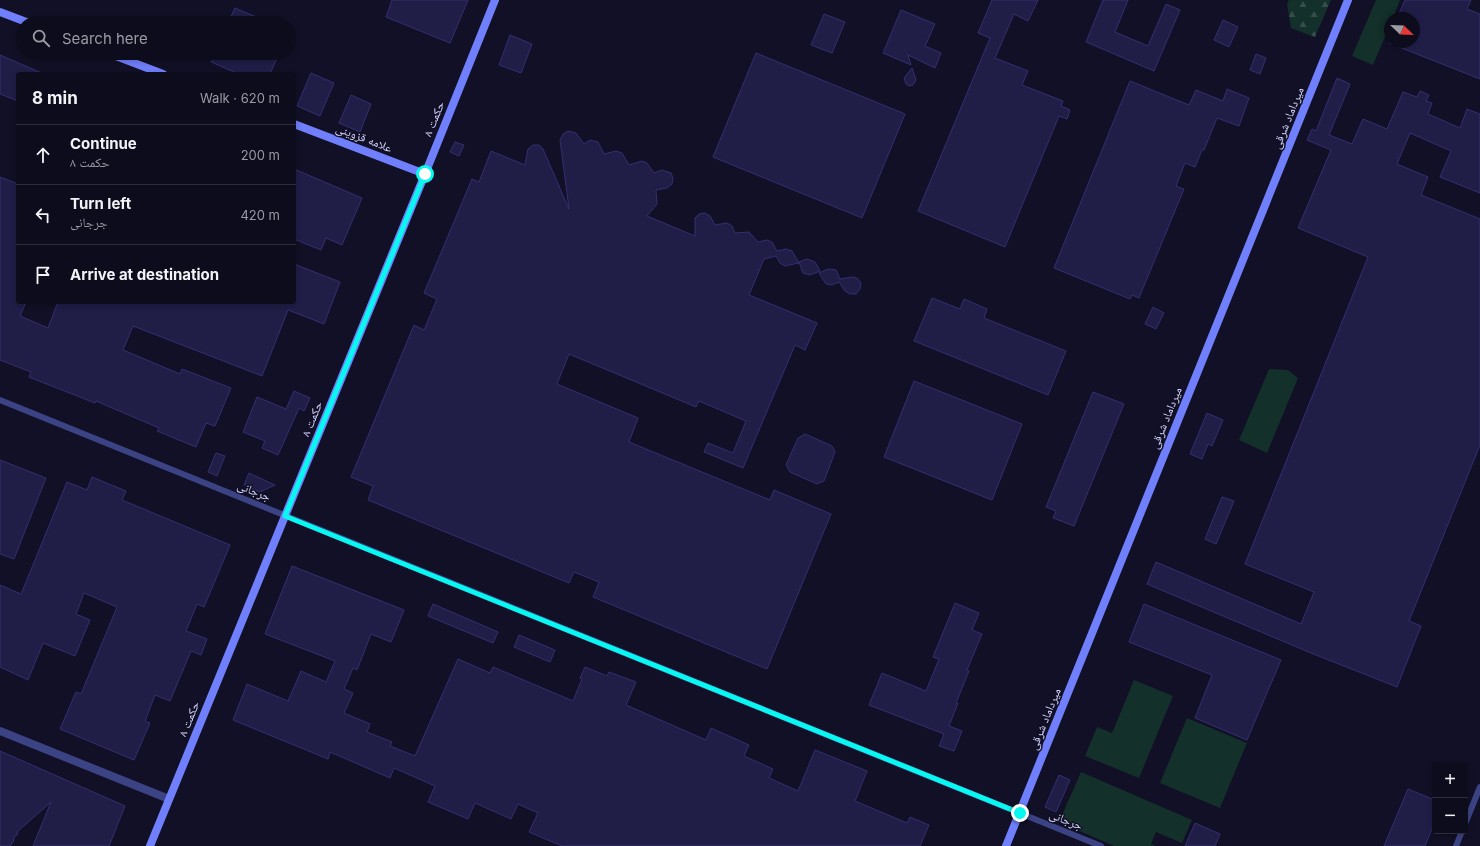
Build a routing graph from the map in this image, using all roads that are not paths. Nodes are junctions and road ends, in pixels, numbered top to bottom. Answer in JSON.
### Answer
{"nodes":[{"id":1,"x":495,"y":0,"type":"edge"},
{"id":2,"x":1348,"y":0,"type":"edge"},
{"id":3,"x":0,"y":12,"type":"edge"},
{"id":4,"x":16,"y":18,"type":"edge"},
{"id":5,"x":126,"y":60,"type":"edge"},
{"id":6,"x":158,"y":72,"type":"edge"},
{"id":7,"x":296,"y":125,"type":"edge"},
{"id":8,"x":425,"y":174,"type":"junction"},
{"id":9,"x":0,"y":400,"type":"edge"},
{"id":10,"x":285,"y":516,"type":"junction"},
{"id":11,"x":0,"y":731,"type":"edge"},
{"id":12,"x":1480,"y":787,"type":"edge"},
{"id":13,"x":169,"y":799,"type":"junction"},
{"id":14,"x":1020,"y":813,"type":"junction"},
{"id":15,"x":1468,"y":817,"type":"edge"},
{"id":16,"x":1461,"y":834,"type":"edge"},
{"id":17,"x":150,"y":846,"type":"edge"},
{"id":18,"x":1006,"y":846,"type":"edge"},
{"id":19,"x":1101,"y":846,"type":"edge"},
{"id":20,"x":1456,"y":846,"type":"edge"}],
"edges":[{"from":1,"to":8,"type":"street","name":"حکمت ۸"},
{"from":2,"to":14,"type":"street","name":"میرداماد شرقی"},
{"from":3,"to":4,"type":"street"},
{"from":5,"to":6,"type":"street"},
{"from":7,"to":8,"type":"street","name":"علامه قزوینی"},
{"from":8,"to":10,"type":"street","name":"حکمت ۸"},
{"from":9,"to":10,"type":"lane","name":"جرجانی"},
{"from":10,"to":13,"type":"street","name":"حکمت ۸"},
{"from":10,"to":14,"type":"lane","name":"جرجانی"},
{"from":11,"to":13,"type":"street"},
{"from":12,"to":15,"type":"lane"},
{"from":13,"to":17,"type":"street","name":"حکمت ۸"},
{"from":14,"to":18,"type":"street","name":"میرداماد شرقی"},
{"from":14,"to":19,"type":"lane","name":"جرجانی"},
{"from":16,"to":20,"type":"lane"}]}
